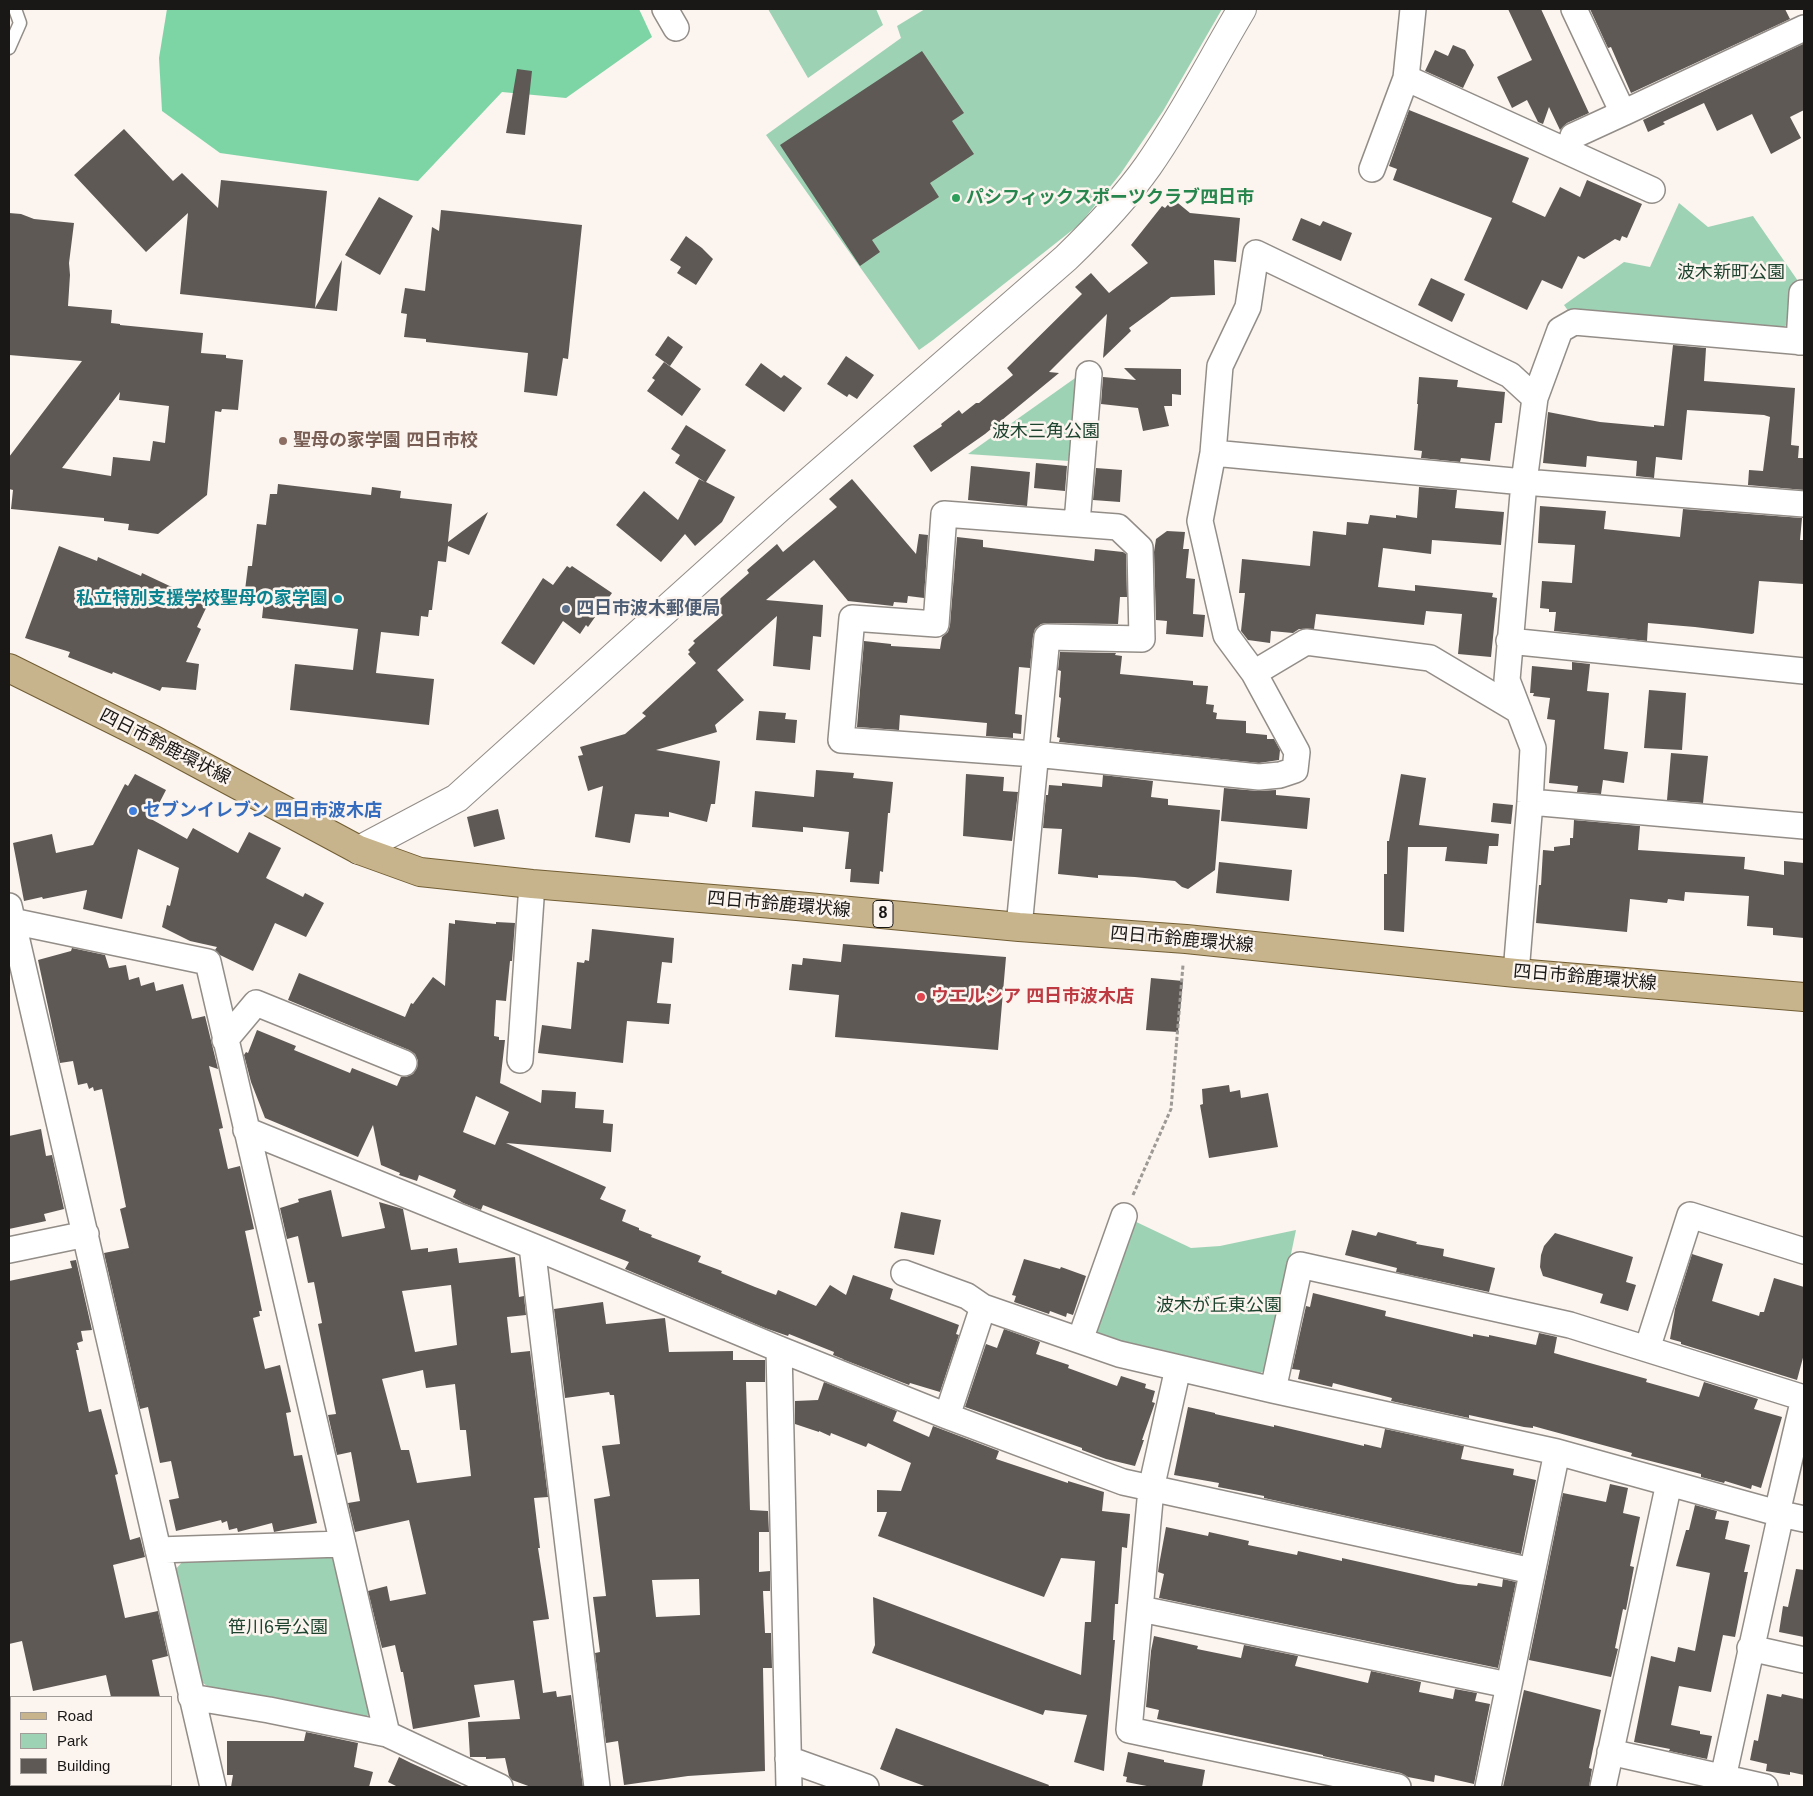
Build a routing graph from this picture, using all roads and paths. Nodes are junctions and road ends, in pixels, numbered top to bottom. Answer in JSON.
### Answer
{"nodes":[{"id":1,"x":15,"y":9,"type":"edge"},
{"id":2,"x":1242,"y":9,"type":"edge"},
{"id":3,"x":1414,"y":9,"type":"edge"},
{"id":4,"x":1574,"y":9,"type":"edge"},
{"id":5,"x":1804,"y":28,"type":"edge"},
{"id":6,"x":9,"y":48,"type":"edge"},
{"id":7,"x":1406,"y":78,"type":"junction"},
{"id":8,"x":1623,"y":113,"type":"junction"},
{"id":9,"x":1573,"y":136,"type":"dead end"},
{"id":10,"x":1372,"y":169,"type":"dead end"},
{"id":11,"x":1652,"y":190,"type":"dead end"},
{"id":12,"x":1804,"y":293,"type":"edge"},
{"id":13,"x":1802,"y":342,"type":"edge"},
{"id":14,"x":1089,"y":374,"type":"dead end"},
{"id":15,"x":1535,"y":398,"type":"junction"},
{"id":16,"x":1213,"y":453,"type":"junction"},
{"id":17,"x":1524,"y":482,"type":"junction"},
{"id":18,"x":1804,"y":504,"type":"edge"},
{"id":19,"x":1077,"y":522,"type":"junction"},
{"id":20,"x":1509,"y":641,"type":"junction"},
{"id":21,"x":9,"y":668,"type":"edge"},
{"id":22,"x":1804,"y":671,"type":"edge"},
{"id":23,"x":1254,"y":673,"type":"junction"},
{"id":24,"x":1519,"y":711,"type":"junction"},
{"id":25,"x":1035,"y":754,"type":"junction"},
{"id":26,"x":1530,"y":802,"type":"junction"},
{"id":27,"x":1804,"y":826,"type":"edge"},
{"id":28,"x":359,"y":850,"type":"junction"},
{"id":29,"x":532,"y":884,"type":"junction"},
{"id":30,"x":11,"y":913,"type":"edge"},
{"id":31,"x":1019,"y":927,"type":"junction"},
{"id":32,"x":1186,"y":939,"type":"junction"},
{"id":33,"x":1516,"y":972,"type":"junction"},
{"id":34,"x":1804,"y":997,"type":"edge"},
{"id":35,"x":225,"y":1040,"type":"junction"},
{"id":36,"x":520,"y":1060,"type":"dead end"},
{"id":37,"x":404,"y":1063,"type":"dead end"},
{"id":38,"x":246,"y":1130,"type":"junction"},
{"id":39,"x":1124,"y":1216,"type":"joint"},
{"id":40,"x":86,"y":1234,"type":"junction"},
{"id":41,"x":532,"y":1246,"type":"junction"},
{"id":42,"x":9,"y":1250,"type":"edge"},
{"id":43,"x":1804,"y":1252,"type":"edge"},
{"id":44,"x":904,"y":1273,"type":"dead end"},
{"id":45,"x":983,"y":1307,"type":"junction"},
{"id":46,"x":1080,"y":1340,"type":"junction"},
{"id":47,"x":779,"y":1349,"type":"junction"},
{"id":48,"x":1647,"y":1349,"type":"junction"},
{"id":49,"x":1178,"y":1368,"type":"junction"},
{"id":50,"x":1273,"y":1390,"type":"junction"},
{"id":51,"x":1804,"y":1398,"type":"edge"},
{"id":52,"x":947,"y":1416,"type":"junction"},
{"id":53,"x":1557,"y":1452,"type":"junction"},
{"id":54,"x":1669,"y":1483,"type":"junction"},
{"id":55,"x":1151,"y":1489,"type":"junction"},
{"id":56,"x":1787,"y":1515,"type":"edge"},
{"id":57,"x":342,"y":1544,"type":"junction"},
{"id":58,"x":158,"y":1550,"type":"junction"},
{"id":59,"x":1532,"y":1571,"type":"junction"},
{"id":60,"x":1141,"y":1608,"type":"junction"},
{"id":61,"x":1750,"y":1648,"type":"junction"},
{"id":62,"x":1804,"y":1660,"type":"edge"},
{"id":63,"x":1508,"y":1685,"type":"junction"},
{"id":64,"x":192,"y":1697,"type":"junction"},
{"id":65,"x":387,"y":1734,"type":"junction"},
{"id":66,"x":1610,"y":1752,"type":"junction"},
{"id":67,"x":788,"y":1759,"type":"junction"},
{"id":68,"x":1722,"y":1783,"type":"edge"},
{"id":69,"x":213,"y":1787,"type":"edge"},
{"id":70,"x":500,"y":1787,"type":"edge"},
{"id":71,"x":598,"y":1787,"type":"edge"},
{"id":72,"x":789,"y":1787,"type":"edge"},
{"id":73,"x":866,"y":1787,"type":"edge"},
{"id":74,"x":1398,"y":1787,"type":"edge"},
{"id":75,"x":1488,"y":1787,"type":"edge"},
{"id":76,"x":1603,"y":1787,"type":"edge"},
{"id":77,"x":1766,"y":1787,"type":"edge"}],
"edges":[{"from":1,"to":6,"type":"lane"},
{"from":2,"to":28,"type":"street"},
{"from":3,"to":7,"type":"street"},
{"from":4,"to":8,"type":"street"},
{"from":5,"to":8,"type":"street"},
{"from":7,"to":10,"type":"street"},
{"from":7,"to":11,"type":"street"},
{"from":8,"to":9,"type":"street"},
{"from":12,"to":13,"type":"street"},
{"from":13,"to":15,"type":"street"},
{"from":14,"to":19,"type":"street"},
{"from":15,"to":16,"type":"street"},
{"from":15,"to":17,"type":"street"},
{"from":16,"to":17,"type":"street"},
{"from":16,"to":23,"type":"street"},
{"from":17,"to":18,"type":"street"},
{"from":17,"to":20,"type":"street"},
{"from":19,"to":25,"type":"street"},
{"from":19,"to":25,"type":"street"},
{"from":20,"to":22,"type":"street"},
{"from":20,"to":24,"type":"street"},
{"from":21,"to":28,"type":"main road","name":"四日市鈴鹿環状線","number":"8"},
{"from":23,"to":24,"type":"street"},
{"from":23,"to":25,"type":"street"},
{"from":24,"to":26,"type":"street"},
{"from":25,"to":31,"type":"street"},
{"from":26,"to":27,"type":"street"},
{"from":26,"to":33,"type":"street"},
{"from":28,"to":29,"type":"main road","name":"四日市鈴鹿環状線","number":"8"},
{"from":29,"to":31,"type":"main road","name":"四日市鈴鹿環状線","number":"8"},
{"from":29,"to":36,"type":"street"},
{"from":30,"to":35,"type":"street"},
{"from":30,"to":40,"type":"street"},
{"from":31,"to":32,"type":"main road","name":"四日市鈴鹿環状線","number":"8"},
{"from":32,"to":33,"type":"main road","name":"四日市鈴鹿環状線","number":"8"},
{"from":32,"to":39,"type":"path"},
{"from":33,"to":34,"type":"main road","name":"四日市鈴鹿環状線","number":"8"},
{"from":35,"to":37,"type":"street"},
{"from":35,"to":38,"type":"street"},
{"from":38,"to":41,"type":"street"},
{"from":38,"to":57,"type":"street"},
{"from":39,"to":46,"type":"street"},
{"from":40,"to":42,"type":"street"},
{"from":40,"to":58,"type":"street"},
{"from":41,"to":47,"type":"street"},
{"from":41,"to":71,"type":"street"},
{"from":43,"to":48,"type":"street"},
{"from":44,"to":45,"type":"street"},
{"from":45,"to":46,"type":"street"},
{"from":45,"to":52,"type":"street"},
{"from":46,"to":49,"type":"street"},
{"from":47,"to":52,"type":"street"},
{"from":47,"to":67,"type":"street"},
{"from":48,"to":50,"type":"street"},
{"from":48,"to":51,"type":"street"},
{"from":49,"to":50,"type":"street"},
{"from":49,"to":55,"type":"street"},
{"from":50,"to":53,"type":"street"},
{"from":51,"to":56,"type":"street"},
{"from":52,"to":55,"type":"street"},
{"from":53,"to":54,"type":"street"},
{"from":53,"to":59,"type":"street"},
{"from":54,"to":56,"type":"street"},
{"from":54,"to":66,"type":"street"},
{"from":55,"to":59,"type":"street"},
{"from":55,"to":60,"type":"street"},
{"from":56,"to":61,"type":"street"},
{"from":57,"to":58,"type":"street"},
{"from":57,"to":65,"type":"street"},
{"from":58,"to":64,"type":"street"},
{"from":59,"to":63,"type":"street"},
{"from":60,"to":63,"type":"street"},
{"from":60,"to":74,"type":"street"},
{"from":61,"to":62,"type":"street"},
{"from":61,"to":68,"type":"street"},
{"from":63,"to":75,"type":"street"},
{"from":64,"to":65,"type":"street"},
{"from":64,"to":69,"type":"street"},
{"from":65,"to":70,"type":"street"},
{"from":66,"to":68,"type":"street"},
{"from":66,"to":76,"type":"street"},
{"from":67,"to":72,"type":"street"},
{"from":67,"to":73,"type":"street"},
{"from":68,"to":77,"type":"street"}]}
